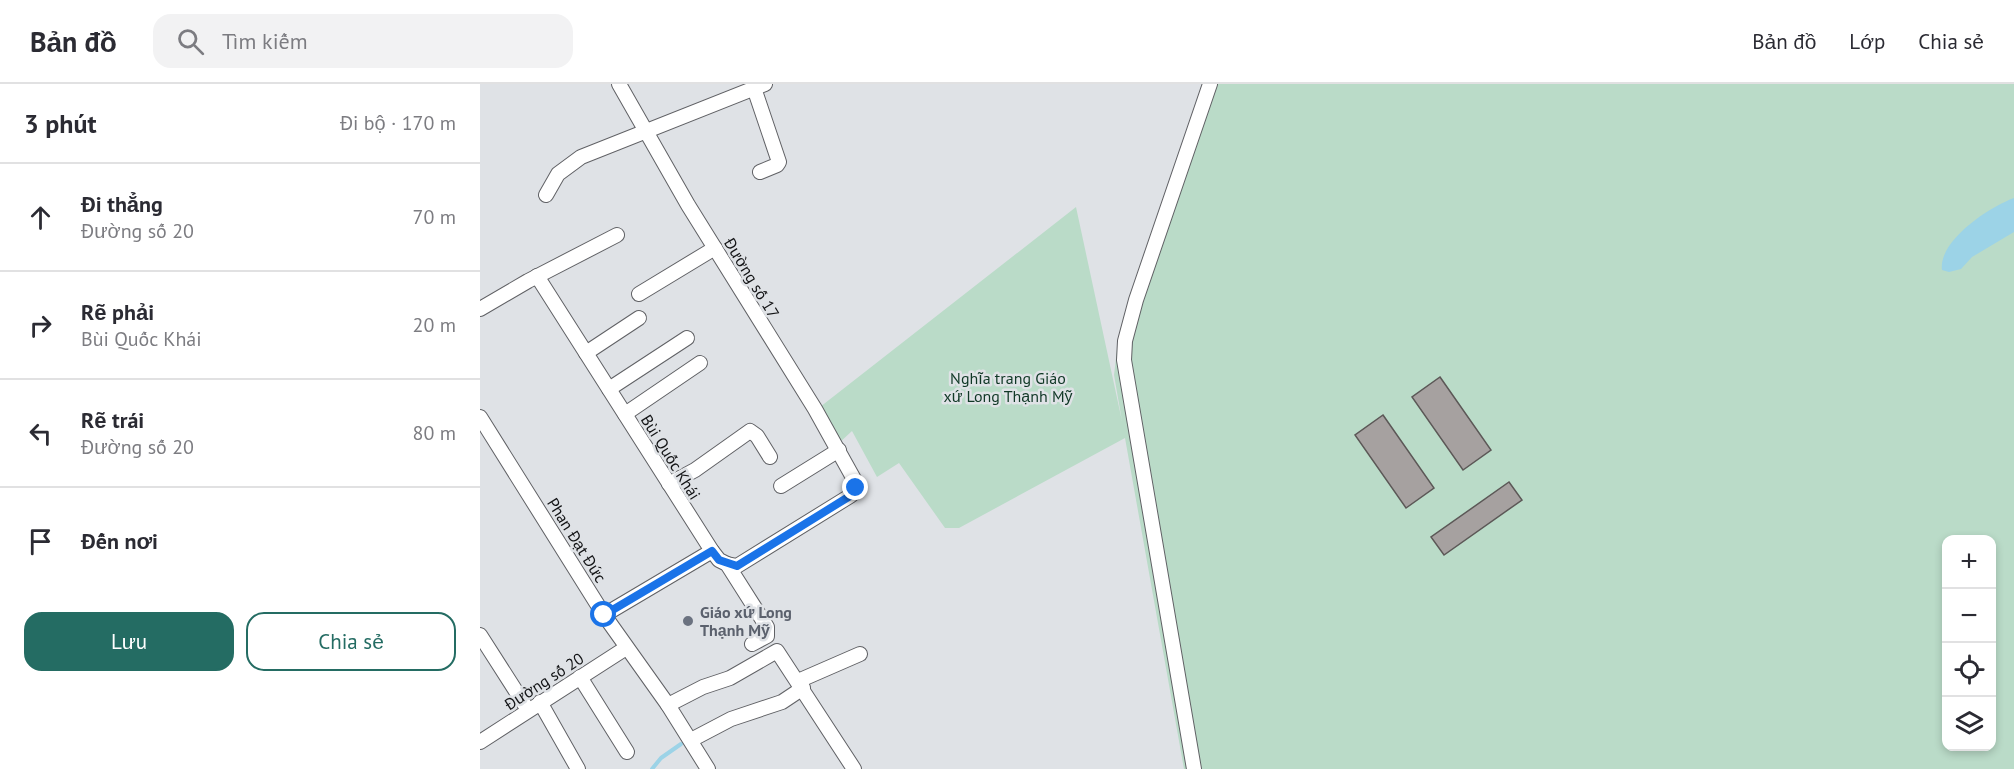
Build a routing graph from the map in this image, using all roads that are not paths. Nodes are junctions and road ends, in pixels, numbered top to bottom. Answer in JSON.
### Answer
{"nodes":[{"id":1,"x":619,"y":84,"type":"edge"},
{"id":2,"x":1210,"y":84,"type":"edge"},
{"id":3,"x":760,"y":86,"type":"edge"},
{"id":4,"x":737,"y":89,"type":"edge"},
{"id":5,"x":646,"y":132,"type":"junction"},
{"id":6,"x":760,"y":172,"type":"dead end"},
{"id":7,"x":546,"y":195,"type":"dead end"},
{"id":8,"x":617,"y":236,"type":"dead end"},
{"id":9,"x":715,"y":248,"type":"junction"},
{"id":10,"x":537,"y":276,"type":"junction"},
{"id":11,"x":639,"y":294,"type":"dead end"},
{"id":12,"x":480,"y":309,"type":"edge"},
{"id":13,"x":639,"y":318,"type":"dead end"},
{"id":14,"x":687,"y":338,"type":"dead end"},
{"id":15,"x":586,"y":353,"type":"junction"},
{"id":16,"x":700,"y":363,"type":"dead end"},
{"id":17,"x":609,"y":389,"type":"junction"},
{"id":18,"x":625,"y":414,"type":"junction"},
{"id":19,"x":480,"y":417,"type":"edge"},
{"id":20,"x":839,"y":450,"type":"junction"},
{"id":21,"x":770,"y":457,"type":"dead end"},
{"id":22,"x":669,"y":484,"type":"junction"},
{"id":23,"x":781,"y":486,"type":"dead end"},
{"id":24,"x":712,"y":551,"type":"junction"},
{"id":25,"x":728,"y":564,"type":"junction"},
{"id":26,"x":604,"y":615,"type":"junction"},
{"id":27,"x":480,"y":635,"type":"edge"},
{"id":28,"x":752,"y":644,"type":"dead end"},
{"id":29,"x":626,"y":648,"type":"junction"},
{"id":30,"x":860,"y":654,"type":"dead end"},
{"id":31,"x":580,"y":677,"type":"junction"},
{"id":32,"x":801,"y":684,"type":"junction"},
{"id":33,"x":668,"y":705,"type":"junction"},
{"id":34,"x":534,"y":706,"type":"junction"},
{"id":35,"x":691,"y":741,"type":"junction"},
{"id":36,"x":480,"y":742,"type":"edge"},
{"id":37,"x":627,"y":752,"type":"dead end"},
{"id":38,"x":578,"y":769,"type":"edge"},
{"id":39,"x":708,"y":769,"type":"edge"},
{"id":40,"x":854,"y":769,"type":"edge"},
{"id":41,"x":1194,"y":769,"type":"edge"}],
"edges":[{"from":1,"to":5,"type":"street","name":"Đường số 17"},
{"from":2,"to":41,"type":"street"},
{"from":3,"to":4,"type":"street"},
{"from":3,"to":6,"type":"street"},
{"from":4,"to":5,"type":"street"},
{"from":5,"to":7,"type":"street"},
{"from":5,"to":9,"type":"street","name":"Đường số 17"},
{"from":8,"to":10,"type":"street"},
{"from":9,"to":11,"type":"street"},
{"from":9,"to":20,"type":"street","name":"Đường số 17"},
{"from":10,"to":12,"type":"street"},
{"from":10,"to":15,"type":"street","name":"Bùi Quốc Khái"},
{"from":13,"to":15,"type":"street"},
{"from":14,"to":17,"type":"street"},
{"from":15,"to":17,"type":"street","name":"Bùi Quốc Khái"},
{"from":16,"to":18,"type":"street"},
{"from":17,"to":18,"type":"street","name":"Bùi Quốc Khái"},
{"from":18,"to":22,"type":"street","name":"Bùi Quốc Khái"},
{"from":19,"to":26,"type":"street","name":"Phan Đạt Đức"},
{"from":20,"to":23,"type":"street"},
{"from":20,"to":25,"type":"street","name":"Đường số 17"},
{"from":21,"to":22,"type":"street"},
{"from":22,"to":24,"type":"street","name":"Bùi Quốc Khái"},
{"from":24,"to":25,"type":"street","name":"Bùi Quốc Khái"},
{"from":24,"to":26,"type":"street"},
{"from":25,"to":28,"type":"street","name":"Bùi Quốc Khái"},
{"from":26,"to":29,"type":"street","name":"Phan Đạt Đức"},
{"from":27,"to":34,"type":"street"},
{"from":29,"to":31,"type":"street","name":"Đường số 20"},
{"from":29,"to":33,"type":"street","name":"Phan Đạt Đức"},
{"from":30,"to":32,"type":"street"},
{"from":31,"to":34,"type":"street","name":"Đường số 20"},
{"from":31,"to":37,"type":"street"},
{"from":32,"to":33,"type":"street"},
{"from":32,"to":35,"type":"street"},
{"from":32,"to":40,"type":"street"},
{"from":33,"to":35,"type":"street","name":"Phan Đạt Đức"},
{"from":34,"to":36,"type":"street","name":"Đường số 20"},
{"from":34,"to":38,"type":"street"},
{"from":35,"to":39,"type":"street","name":"Phan Đạt Đức"}]}
